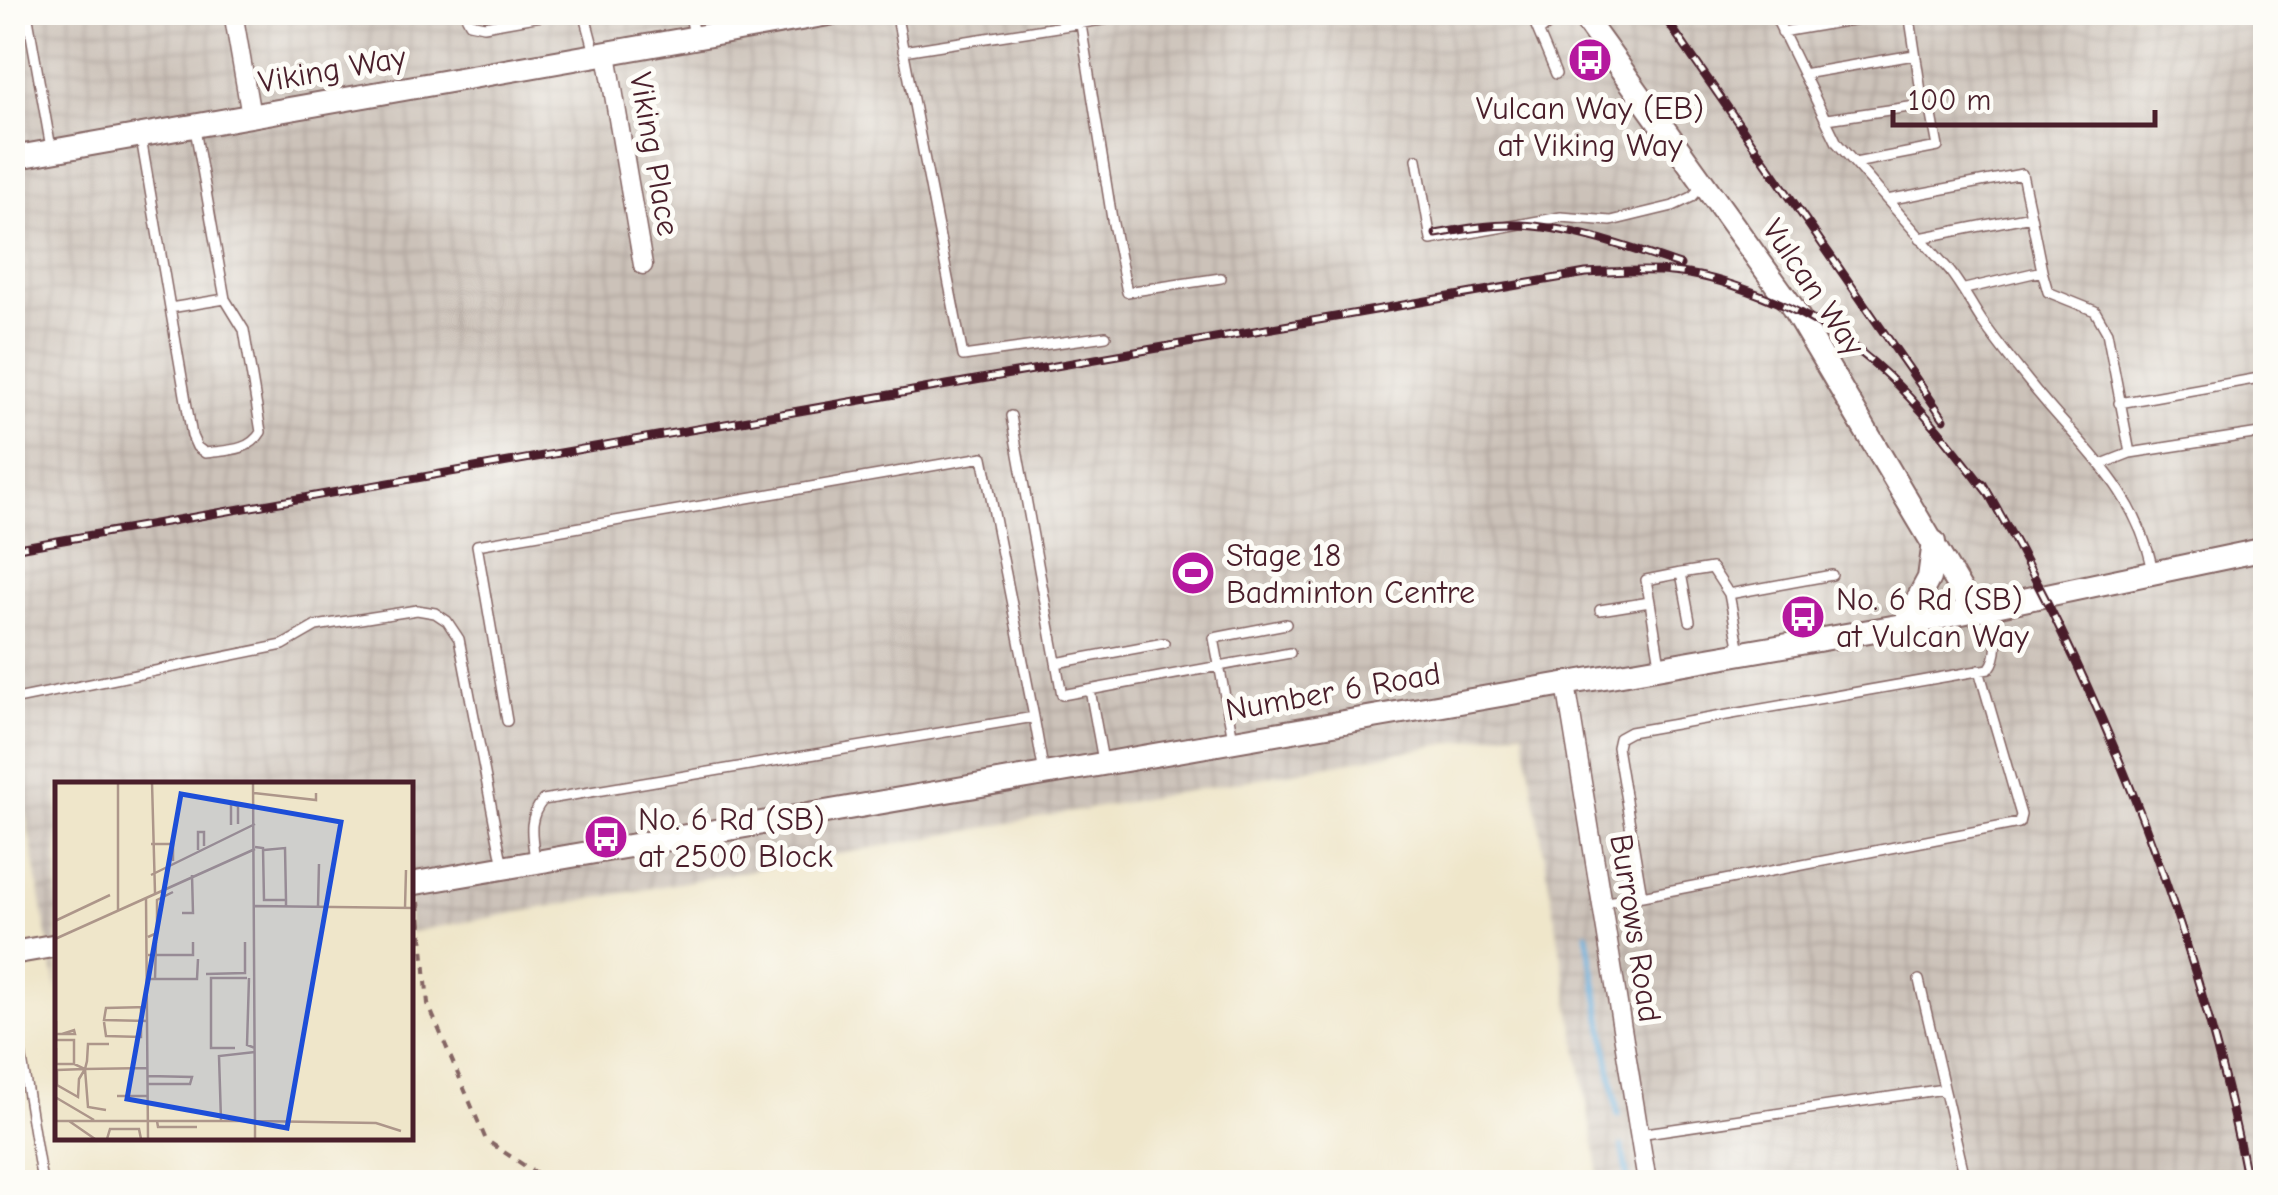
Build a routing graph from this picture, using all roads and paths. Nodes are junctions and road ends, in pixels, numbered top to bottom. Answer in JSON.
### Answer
{"nodes":[{"id":1,"x":27,"y":12,"type":"edge"},
{"id":2,"x":232,"y":12,"type":"edge"},
{"id":3,"x":464,"y":12,"type":"edge"},
{"id":4,"x":564,"y":12,"type":"edge"},
{"id":5,"x":584,"y":12,"type":"edge"},
{"id":6,"x":689,"y":12,"type":"edge"},
{"id":7,"x":840,"y":12,"type":"edge"},
{"id":8,"x":896,"y":12,"type":"edge"},
{"id":9,"x":1080,"y":12,"type":"edge"},
{"id":10,"x":1153,"y":12,"type":"edge"},
{"id":11,"x":1468,"y":12,"type":"edge"},
{"id":12,"x":1526,"y":12,"type":"edge"},
{"id":13,"x":1564,"y":12,"type":"edge"},
{"id":14,"x":1580,"y":12,"type":"edge"},
{"id":15,"x":1773,"y":12,"type":"edge"},
{"id":16,"x":1898,"y":12,"type":"edge"},
{"id":17,"x":1908,"y":12,"type":"edge"},
{"id":18,"x":1450,"y":16,"type":"dead end"},
{"id":19,"x":1081,"y":24,"type":"junction"},
{"id":20,"x":1538,"y":32,"type":"junction"},
{"id":21,"x":1782,"y":32,"type":"junction"},
{"id":22,"x":695,"y":39,"type":"junction"},
{"id":23,"x":903,"y":51,"type":"junction"},
{"id":24,"x":601,"y":55,"type":"junction"},
{"id":25,"x":1914,"y":55,"type":"junction"},
{"id":26,"x":1556,"y":74,"type":"dead end"},
{"id":27,"x":1803,"y":74,"type":"junction"},
{"id":28,"x":1922,"y":105,"type":"junction"},
{"id":29,"x":252,"y":116,"type":"junction"},
{"id":30,"x":1827,"y":118,"type":"junction"},
{"id":31,"x":195,"y":126,"type":"junction"},
{"id":32,"x":141,"y":136,"type":"junction"},
{"id":33,"x":51,"y":151,"type":"junction"},
{"id":34,"x":12,"y":158,"type":"edge"},
{"id":35,"x":1417,"y":159,"type":"dead end"},
{"id":36,"x":1855,"y":163,"type":"junction"},
{"id":37,"x":1704,"y":184,"type":"junction"},
{"id":38,"x":1887,"y":200,"type":"junction"},
{"id":39,"x":2031,"y":216,"type":"junction"},
{"id":40,"x":1920,"y":238,"type":"junction"},
{"id":41,"x":643,"y":265,"type":"dead end"},
{"id":42,"x":2042,"y":272,"type":"junction"},
{"id":43,"x":1220,"y":278,"type":"dead end"},
{"id":44,"x":1964,"y":289,"type":"junction"},
{"id":45,"x":225,"y":299,"type":"junction"},
{"id":46,"x":170,"y":308,"type":"junction"},
{"id":47,"x":1106,"y":336,"type":"dead end"},
{"id":48,"x":2266,"y":385,"type":"edge"},
{"id":49,"x":2119,"y":403,"type":"junction"},
{"id":50,"x":1011,"y":416,"type":"dead end"},
{"id":51,"x":2266,"y":432,"type":"edge"},
{"id":52,"x":2130,"y":452,"type":"junction"},
{"id":53,"x":2102,"y":464,"type":"junction"},
{"id":54,"x":1934,"y":542,"type":"junction"},
{"id":55,"x":2266,"y":550,"type":"edge"},
{"id":56,"x":1682,"y":573,"type":"junction"},
{"id":57,"x":2154,"y":574,"type":"junction"},
{"id":58,"x":1832,"y":575,"type":"dead end"},
{"id":59,"x":1729,"y":594,"type":"junction"},
{"id":60,"x":1650,"y":602,"type":"junction"},
{"id":61,"x":1982,"y":609,"type":"junction"},
{"id":62,"x":1600,"y":610,"type":"dead end"},
{"id":63,"x":1690,"y":621,"type":"dead end"},
{"id":64,"x":1286,"y":624,"type":"dead end"},
{"id":65,"x":1904,"y":625,"type":"junction"},
{"id":66,"x":1164,"y":643,"type":"dead end"},
{"id":67,"x":1290,"y":652,"type":"dead end"},
{"id":68,"x":1740,"y":654,"type":"junction"},
{"id":69,"x":1056,"y":663,"type":"junction"},
{"id":70,"x":1219,"y":666,"type":"junction"},
{"id":71,"x":1661,"y":667,"type":"junction"},
{"id":72,"x":1979,"y":670,"type":"junction"},
{"id":73,"x":1566,"y":684,"type":"junction"},
{"id":74,"x":1090,"y":690,"type":"junction"},
{"id":75,"x":12,"y":700,"type":"edge"},
{"id":76,"x":1034,"y":717,"type":"junction"},
{"id":77,"x":508,"y":721,"type":"dead end"},
{"id":78,"x":1234,"y":742,"type":"junction"},
{"id":79,"x":1104,"y":764,"type":"junction"},
{"id":80,"x":1044,"y":774,"type":"junction"},
{"id":81,"x":536,"y":862,"type":"junction"},
{"id":82,"x":503,"y":868,"type":"junction"},
{"id":83,"x":414,"y":884,"type":"edge"},
{"id":84,"x":1642,"y":896,"type":"junction"},
{"id":85,"x":1602,"y":903,"type":"junction"},
{"id":86,"x":55,"y":946,"type":"edge"},
{"id":87,"x":12,"y":953,"type":"edge"},
{"id":88,"x":1919,"y":980,"type":"dead end"},
{"id":89,"x":12,"y":998,"type":"edge"},
{"id":90,"x":1944,"y":1089,"type":"junction"},
{"id":91,"x":1639,"y":1134,"type":"junction"},
{"id":92,"x":42,"y":1182,"type":"edge"},
{"id":93,"x":549,"y":1182,"type":"edge"},
{"id":94,"x":1647,"y":1182,"type":"edge"},
{"id":95,"x":1966,"y":1182,"type":"edge"}],
"edges":[{"from":1,"to":33,"type":"lane"},
{"from":2,"to":29,"type":"street"},
{"from":3,"to":4,"type":"lane"},
{"from":5,"to":24,"type":"lane"},
{"from":6,"to":22,"type":"lane"},
{"from":7,"to":22,"type":"street","name":"Viking Way"},
{"from":8,"to":23,"type":"lane"},
{"from":9,"to":19,"type":"lane"},
{"from":10,"to":19,"type":"lane"},
{"from":11,"to":18,"type":"lane"},
{"from":12,"to":20,"type":"lane"},
{"from":13,"to":20,"type":"lane"},
{"from":14,"to":37,"type":"street","name":"Vulcan Way"},
{"from":15,"to":21,"type":"lane"},
{"from":16,"to":21,"type":"lane"},
{"from":17,"to":25,"type":"lane"},
{"from":19,"to":23,"type":"lane"},
{"from":19,"to":43,"type":"lane"},
{"from":20,"to":26,"type":"lane"},
{"from":21,"to":27,"type":"lane"},
{"from":22,"to":24,"type":"street","name":"Viking Way"},
{"from":23,"to":47,"type":"lane"},
{"from":24,"to":29,"type":"street","name":"Viking Way"},
{"from":24,"to":41,"type":"street","name":"Viking Place"},
{"from":25,"to":27,"type":"lane"},
{"from":25,"to":28,"type":"lane"},
{"from":27,"to":30,"type":"lane"},
{"from":28,"to":30,"type":"lane"},
{"from":28,"to":36,"type":"lane"},
{"from":29,"to":31,"type":"street","name":"Viking Way"},
{"from":30,"to":36,"type":"lane"},
{"from":31,"to":32,"type":"street","name":"Viking Way"},
{"from":31,"to":45,"type":"lane"},
{"from":32,"to":33,"type":"street","name":"Viking Way"},
{"from":32,"to":46,"type":"lane"},
{"from":33,"to":34,"type":"street","name":"Viking Way"},
{"from":35,"to":37,"type":"lane"},
{"from":36,"to":38,"type":"lane"},
{"from":37,"to":54,"type":"street","name":"Vulcan Way"},
{"from":38,"to":39,"type":"lane"},
{"from":38,"to":40,"type":"lane"},
{"from":39,"to":40,"type":"lane"},
{"from":39,"to":42,"type":"lane"},
{"from":40,"to":44,"type":"lane"},
{"from":42,"to":44,"type":"lane"},
{"from":42,"to":49,"type":"lane"},
{"from":44,"to":53,"type":"lane"},
{"from":45,"to":46,"type":"lane"},
{"from":45,"to":46,"type":"lane"},
{"from":48,"to":49,"type":"lane"},
{"from":49,"to":52,"type":"lane"},
{"from":50,"to":69,"type":"lane"},
{"from":51,"to":52,"type":"lane"},
{"from":52,"to":53,"type":"lane"},
{"from":53,"to":57,"type":"lane"},
{"from":54,"to":61,"type":"street","name":"Vulcan Way"},
{"from":54,"to":65,"type":"street"},
{"from":55,"to":57,"type":"street","name":"Number 6 Road"},
{"from":56,"to":59,"type":"lane"},
{"from":56,"to":60,"type":"lane"},
{"from":56,"to":63,"type":"lane"},
{"from":57,"to":61,"type":"street","name":"Number 6 Road"},
{"from":58,"to":59,"type":"lane"},
{"from":59,"to":68,"type":"lane"},
{"from":60,"to":62,"type":"lane"},
{"from":60,"to":71,"type":"lane"},
{"from":61,"to":65,"type":"street","name":"Number 6 Road"},
{"from":61,"to":72,"type":"lane"},
{"from":64,"to":70,"type":"lane"},
{"from":65,"to":68,"type":"street","name":"Number 6 Road"},
{"from":66,"to":69,"type":"lane"},
{"from":67,"to":70,"type":"lane"},
{"from":68,"to":71,"type":"street","name":"Number 6 Road"},
{"from":69,"to":74,"type":"lane"},
{"from":70,"to":74,"type":"lane"},
{"from":70,"to":78,"type":"lane"},
{"from":71,"to":73,"type":"street","name":"Number 6 Road"},
{"from":72,"to":84,"type":"lane"},
{"from":72,"to":84,"type":"lane"},
{"from":73,"to":78,"type":"street","name":"Number 6 Road"},
{"from":73,"to":85,"type":"street","name":"Burrows Road"},
{"from":74,"to":79,"type":"lane"},
{"from":75,"to":82,"type":"lane"},
{"from":76,"to":77,"type":"lane"},
{"from":76,"to":80,"type":"lane"},
{"from":76,"to":81,"type":"lane"},
{"from":78,"to":79,"type":"street","name":"Number 6 Road"},
{"from":79,"to":80,"type":"street","name":"Number 6 Road"},
{"from":80,"to":81,"type":"street","name":"Number 6 Road"},
{"from":81,"to":82,"type":"street","name":"Number 6 Road"},
{"from":82,"to":83,"type":"street","name":"Number 6 Road"},
{"from":83,"to":93,"type":"path"},
{"from":84,"to":85,"type":"lane"},
{"from":85,"to":91,"type":"street","name":"Burrows Road"},
{"from":86,"to":87,"type":"street"},
{"from":88,"to":90,"type":"lane"},
{"from":89,"to":92,"type":"lane"},
{"from":90,"to":91,"type":"lane"},
{"from":90,"to":95,"type":"lane"},
{"from":91,"to":94,"type":"street","name":"Burrows Road"}]}
